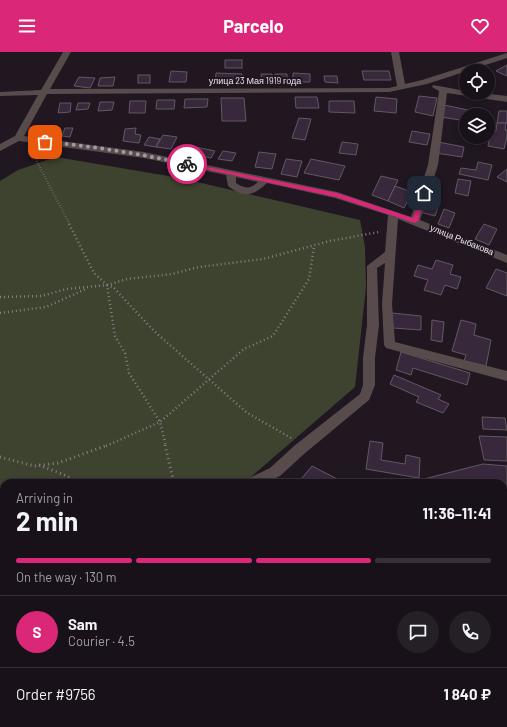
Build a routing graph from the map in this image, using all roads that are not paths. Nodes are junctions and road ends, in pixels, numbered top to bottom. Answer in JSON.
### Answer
{"nodes":[{"id":1,"x":67,"y":52,"type":"edge"},
{"id":2,"x":395,"y":52,"type":"edge"},
{"id":3,"x":507,"y":55,"type":"edge"},
{"id":4,"x":424,"y":82,"type":"junction"},
{"id":5,"x":402,"y":88,"type":"junction"},
{"id":6,"x":443,"y":90,"type":"junction"},
{"id":7,"x":44,"y":92,"type":"junction"},
{"id":8,"x":0,"y":94,"type":"edge"},
{"id":9,"x":507,"y":100,"type":"edge"},
{"id":10,"x":18,"y":138,"type":"junction"},
{"id":11,"x":0,"y":148,"type":"edge"},
{"id":12,"x":231,"y":173,"type":"junction"},
{"id":13,"x":265,"y":180,"type":"junction"},
{"id":14,"x":393,"y":212,"type":"junction"},
{"id":15,"x":415,"y":221,"type":"junction"},
{"id":16,"x":390,"y":254,"type":"junction"},
{"id":17,"x":507,"y":259,"type":"edge"},
{"id":18,"x":507,"y":376,"type":"edge"},
{"id":19,"x":260,"y":479,"type":"edge"}],
"edges":[{"from":1,"to":7,"type":"street"},
{"from":2,"to":5,"type":"street"},
{"from":3,"to":4,"type":"street","name":"улица 23 Мая 1919 года"},
{"from":4,"to":5,"type":"street","name":"улица 23 Мая 1919 года"},
{"from":4,"to":6,"type":"street"},
{"from":5,"to":7,"type":"street","name":"улица 23 Мая 1919 года"},
{"from":6,"to":9,"type":"street"},
{"from":6,"to":15,"type":"street"},
{"from":7,"to":8,"type":"street","name":"улица 23 Мая 1919 года"},
{"from":7,"to":10,"type":"street"},
{"from":10,"to":11,"type":"street"},
{"from":10,"to":12,"type":"street","name":"улица Рыбакова"},
{"from":12,"to":13,"type":"street","name":"улица Рыбакова"},
{"from":12,"to":13,"type":"street"},
{"from":13,"to":14,"type":"street","name":"улица Рыбакова"},
{"from":14,"to":15,"type":"street","name":"улица Рыбакова"},
{"from":14,"to":16,"type":"street"},
{"from":15,"to":17,"type":"street","name":"улица Рыбакова"},
{"from":16,"to":18,"type":"street"},
{"from":16,"to":19,"type":"street"}]}
